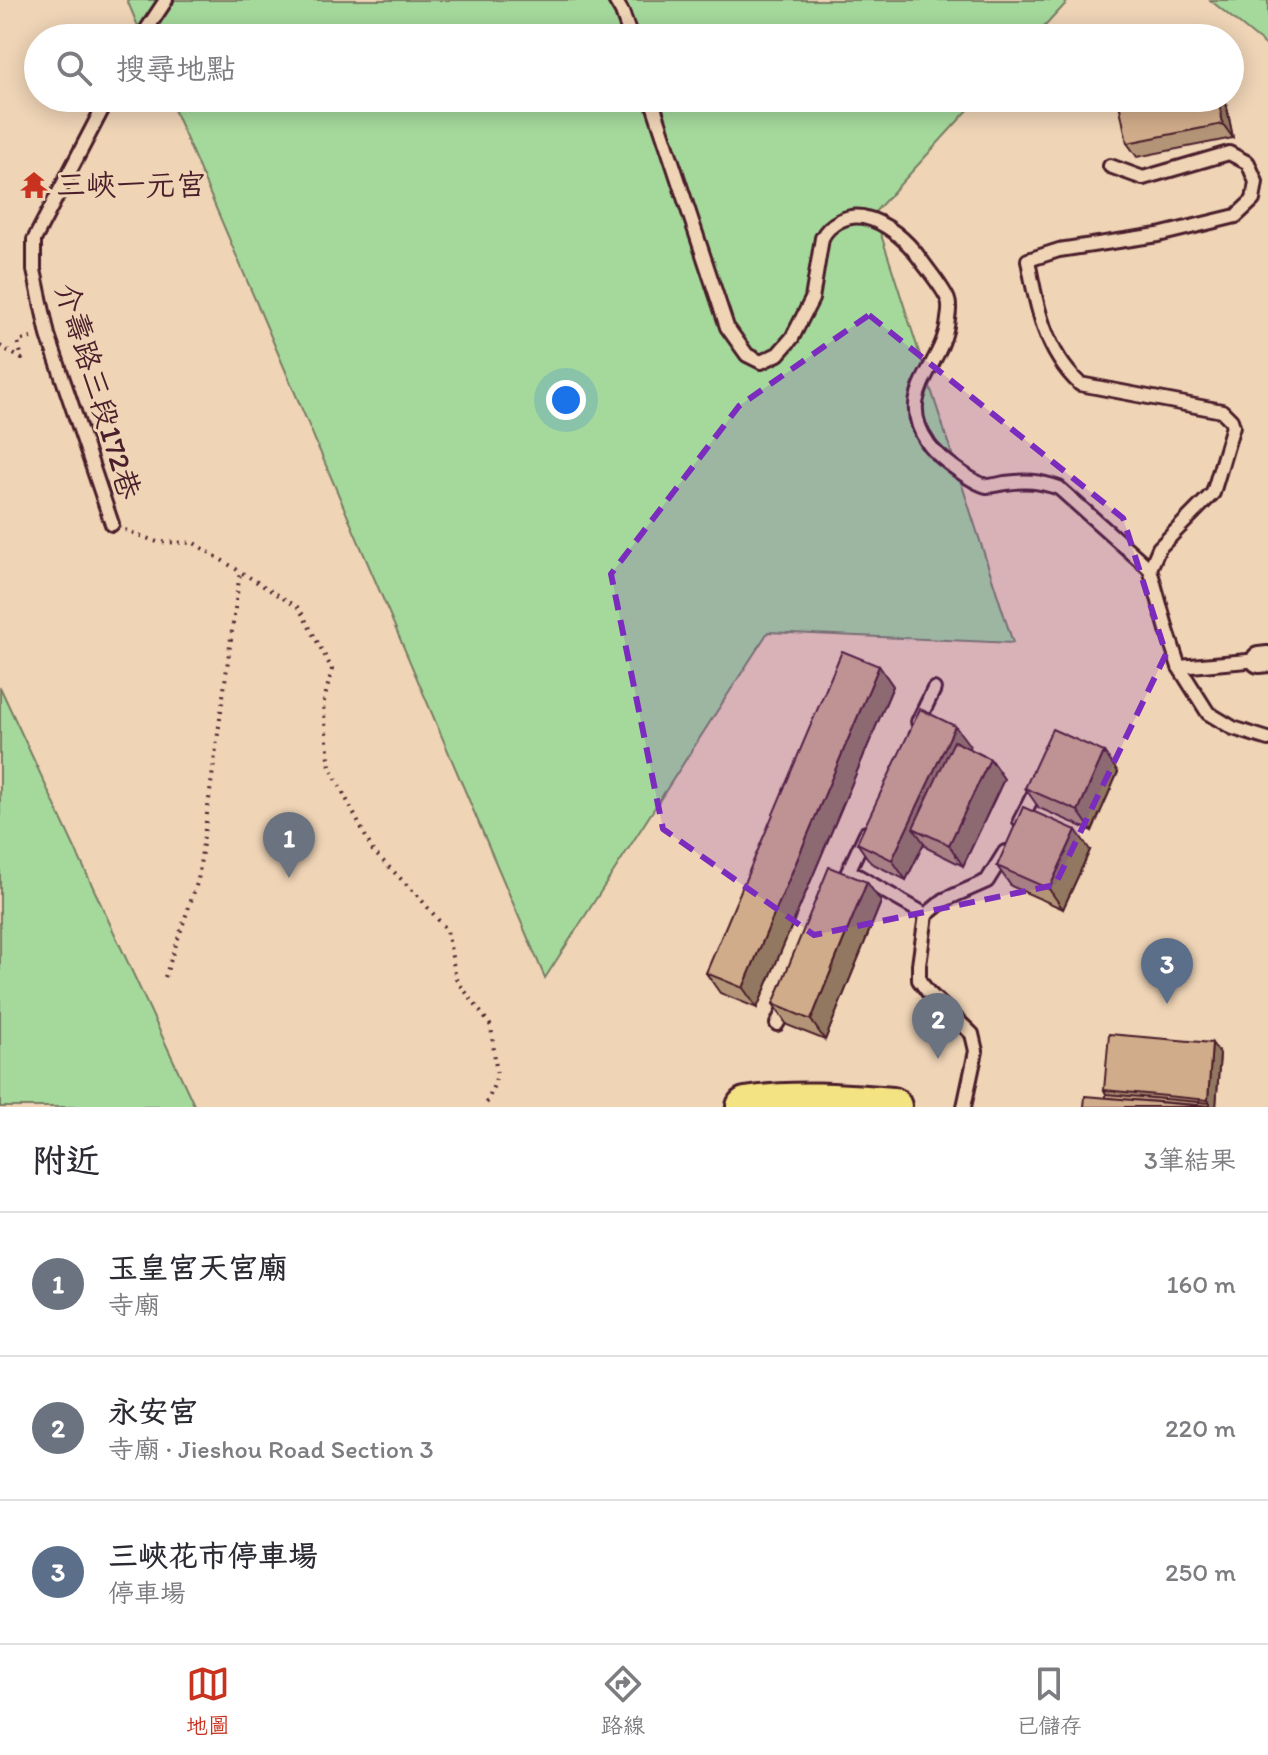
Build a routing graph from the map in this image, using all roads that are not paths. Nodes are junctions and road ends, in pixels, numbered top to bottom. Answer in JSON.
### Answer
{"nodes":[{"id":1,"x":166,"y":0,"type":"edge"},
{"id":2,"x":615,"y":0,"type":"edge"},
{"id":3,"x":150,"y":24,"type":"edge"},
{"id":4,"x":626,"y":24,"type":"edge"},
{"id":5,"x":101,"y":112,"type":"edge"},
{"id":6,"x":656,"y":112,"type":"edge"},
{"id":7,"x":1110,"y":166,"type":"dead end"},
{"id":8,"x":112,"y":524,"type":"road end"},
{"id":9,"x":1150,"y":569,"type":"junction"},
{"id":10,"x":1264,"y":659,"type":"edge"},
{"id":11,"x":1179,"y":667,"type":"junction"},
{"id":12,"x":934,"y":689,"type":"dead end"},
{"id":13,"x":914,"y":731,"type":"edge"},
{"id":14,"x":1268,"y":739,"type":"edge"},
{"id":15,"x":1045,"y":770,"type":"edge"},
{"id":16,"x":875,"y":815,"type":"edge"},
{"id":17,"x":849,"y":871,"type":"junction"},
{"id":18,"x":836,"y":899,"type":"edge"},
{"id":19,"x":926,"y":915,"type":"junction"},
{"id":20,"x":790,"y":996,"type":"edge"},
{"id":21,"x":777,"y":1024,"type":"edge"},
{"id":22,"x":746,"y":1107,"type":"edge"},
{"id":23,"x":892,"y":1107,"type":"edge"},
{"id":24,"x":964,"y":1107,"type":"edge"}],
"edges":[{"from":1,"to":3,"type":"lane"},
{"from":2,"to":4,"type":"lane"},
{"from":5,"to":8,"type":"lane","name":"介壽路三段172巷"},
{"from":6,"to":9,"type":"lane"},
{"from":7,"to":9,"type":"lane"},
{"from":9,"to":11,"type":"lane"},
{"from":10,"to":11,"type":"lane"},
{"from":11,"to":14,"type":"lane"},
{"from":12,"to":13,"type":"lane"},
{"from":15,"to":19,"type":"lane"},
{"from":16,"to":17,"type":"lane"},
{"from":17,"to":18,"type":"lane"},
{"from":17,"to":19,"type":"lane"},
{"from":19,"to":24,"type":"lane"},
{"from":20,"to":21,"type":"lane"},
{"from":22,"to":23,"type":"main road"}]}
